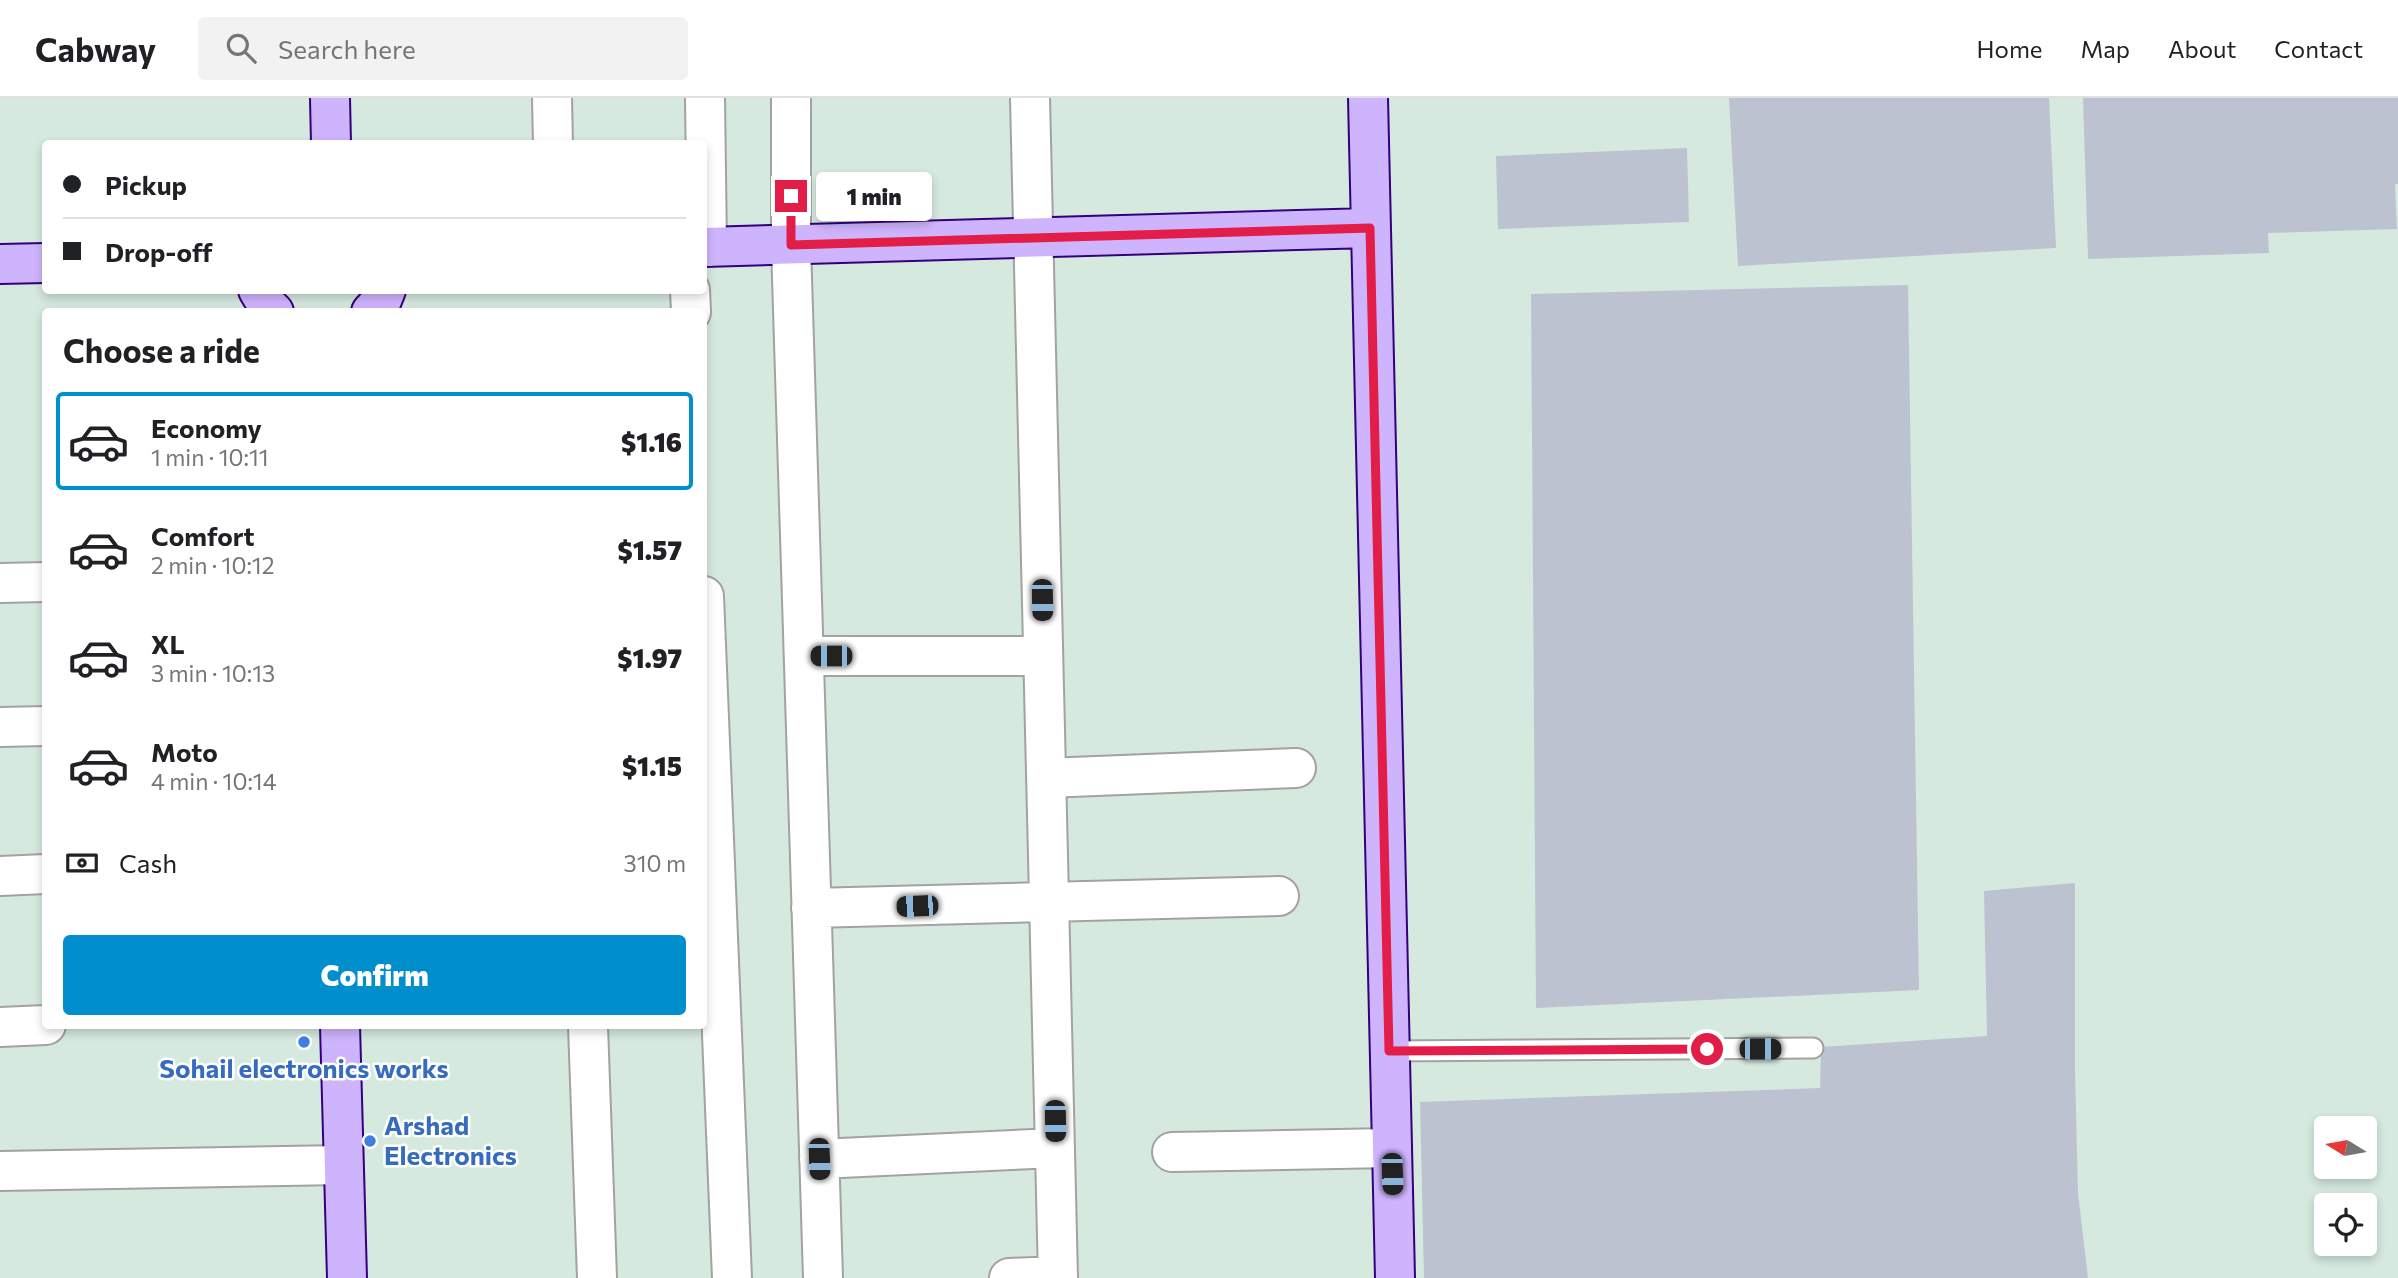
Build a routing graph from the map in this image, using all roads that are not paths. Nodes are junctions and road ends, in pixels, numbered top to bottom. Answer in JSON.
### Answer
{"nodes":[{"id":1,"x":330,"y":98,"type":"edge"},
{"id":2,"x":552,"y":98,"type":"edge"},
{"id":3,"x":705,"y":98,"type":"edge"},
{"id":4,"x":790,"y":98,"type":"edge"},
{"id":5,"x":1030,"y":98,"type":"edge"},
{"id":6,"x":1368,"y":98,"type":"edge"},
{"id":7,"x":331,"y":140,"type":"edge"},
{"id":8,"x":553,"y":140,"type":"edge"},
{"id":9,"x":705,"y":140,"type":"edge"},
{"id":10,"x":1370,"y":228,"type":"junction"},
{"id":11,"x":1033,"y":238,"type":"junction"},
{"id":12,"x":791,"y":245,"type":"junction"},
{"id":13,"x":707,"y":247,"type":"edge"},
{"id":14,"x":42,"y":263,"type":"edge"},
{"id":15,"x":0,"y":264,"type":"edge"},
{"id":16,"x":42,"y":582,"type":"edge"},
{"id":17,"x":0,"y":583,"type":"edge"},
{"id":18,"x":804,"y":656,"type":"junction"},
{"id":19,"x":1043,"y":656,"type":"junction"},
{"id":20,"x":707,"y":669,"type":"edge"},
{"id":21,"x":42,"y":726,"type":"edge"},
{"id":22,"x":0,"y":727,"type":"edge"},
{"id":23,"x":1296,"y":768,"type":"dead end"},
{"id":24,"x":1046,"y":778,"type":"junction"},
{"id":25,"x":42,"y":874,"type":"edge"},
{"id":26,"x":0,"y":876,"type":"edge"},
{"id":27,"x":1279,"y":896,"type":"dead end"},
{"id":28,"x":1049,"y":902,"type":"junction"},
{"id":29,"x":811,"y":908,"type":"junction"},
{"id":30,"x":42,"y":1026,"type":"edge"},
{"id":31,"x":0,"y":1027,"type":"edge"},
{"id":32,"x":340,"y":1029,"type":"edge"},
{"id":33,"x":588,"y":1029,"type":"edge"},
{"id":34,"x":1812,"y":1048,"type":"dead end"},
{"id":35,"x":1389,"y":1051,"type":"junction"},
{"id":36,"x":1055,"y":1148,"type":"junction"},
{"id":37,"x":1392,"y":1148,"type":"junction"},
{"id":38,"x":1172,"y":1152,"type":"dead end"},
{"id":39,"x":819,"y":1159,"type":"junction"},
{"id":40,"x":343,"y":1164,"type":"junction"},
{"id":41,"x":0,"y":1171,"type":"edge"},
{"id":42,"x":1058,"y":1277,"type":"edge"},
{"id":43,"x":347,"y":1278,"type":"edge"},
{"id":44,"x":597,"y":1278,"type":"edge"},
{"id":45,"x":732,"y":1278,"type":"edge"},
{"id":46,"x":823,"y":1278,"type":"edge"},
{"id":47,"x":1009,"y":1278,"type":"edge"},
{"id":48,"x":1395,"y":1278,"type":"edge"}],
"edges":[{"from":1,"to":7,"type":"street"},
{"from":2,"to":8,"type":"street"},
{"from":3,"to":9,"type":"street"},
{"from":4,"to":12,"type":"street"},
{"from":5,"to":11,"type":"street"},
{"from":6,"to":10,"type":"street"},
{"from":10,"to":11,"type":"street"},
{"from":10,"to":35,"type":"street"},
{"from":11,"to":12,"type":"street"},
{"from":11,"to":19,"type":"street"},
{"from":12,"to":13,"type":"street"},
{"from":12,"to":18,"type":"street"},
{"from":14,"to":15,"type":"street"},
{"from":16,"to":17,"type":"street"},
{"from":18,"to":19,"type":"street"},
{"from":18,"to":29,"type":"street"},
{"from":19,"to":24,"type":"street"},
{"from":20,"to":45,"type":"street"},
{"from":21,"to":22,"type":"street"},
{"from":23,"to":24,"type":"street"},
{"from":24,"to":28,"type":"street"},
{"from":25,"to":26,"type":"street"},
{"from":27,"to":28,"type":"street"},
{"from":28,"to":29,"type":"street"},
{"from":28,"to":36,"type":"street"},
{"from":29,"to":39,"type":"street"},
{"from":30,"to":31,"type":"street"},
{"from":32,"to":40,"type":"street"},
{"from":33,"to":44,"type":"street"},
{"from":34,"to":35,"type":"lane"},
{"from":35,"to":37,"type":"street"},
{"from":36,"to":39,"type":"street"},
{"from":36,"to":42,"type":"street"},
{"from":37,"to":38,"type":"street"},
{"from":37,"to":48,"type":"street"},
{"from":39,"to":46,"type":"street"},
{"from":40,"to":41,"type":"street"},
{"from":40,"to":43,"type":"street"},
{"from":42,"to":47,"type":"street"}]}
